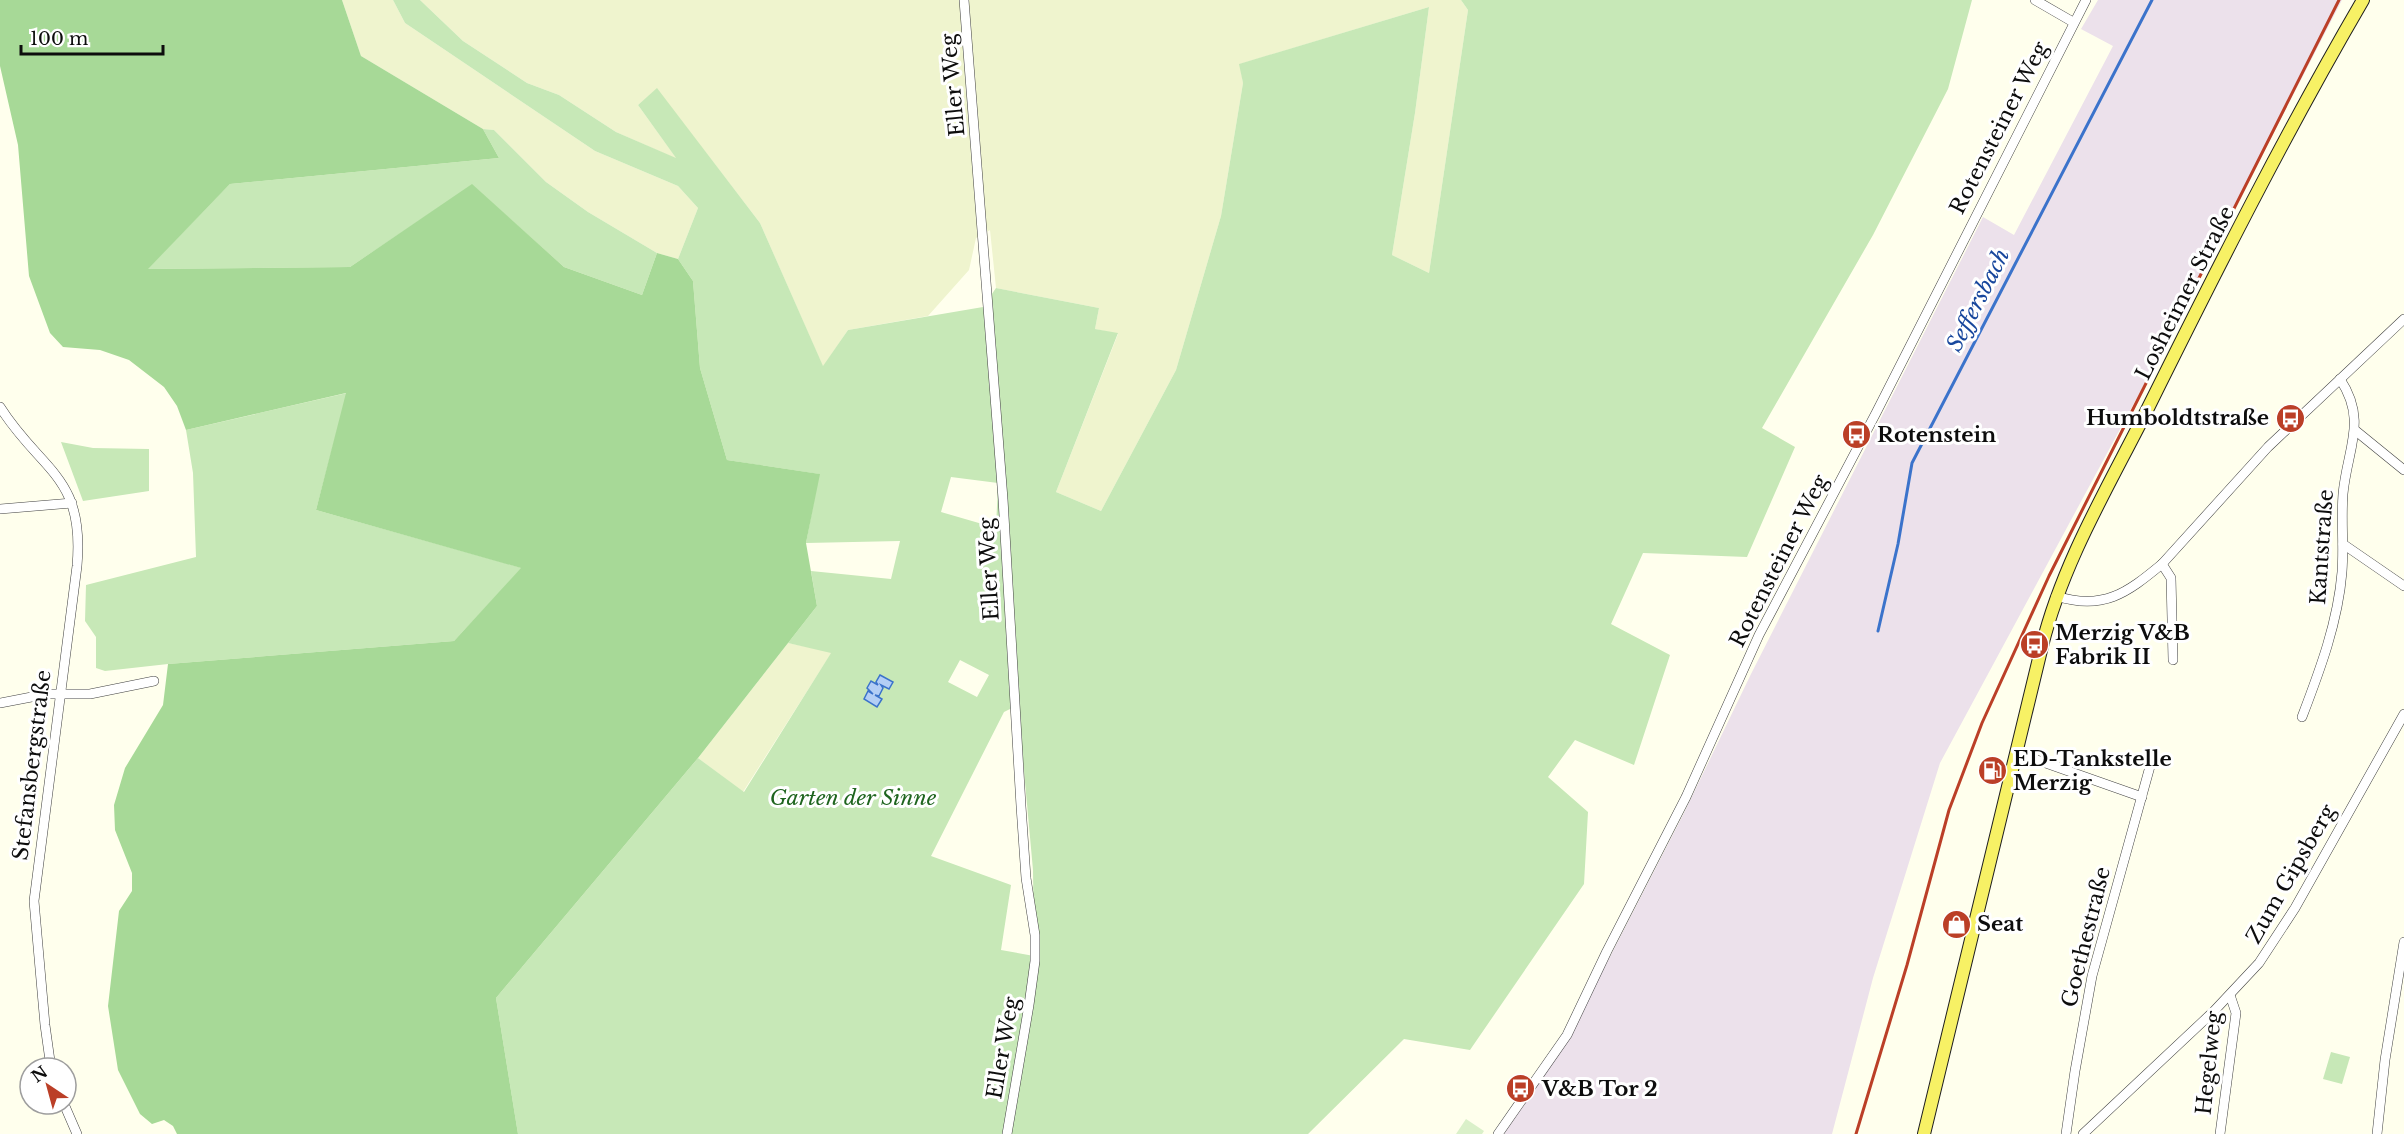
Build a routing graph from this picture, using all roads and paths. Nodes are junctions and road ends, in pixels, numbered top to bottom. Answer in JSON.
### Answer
{"nodes":[{"id":1,"x":964,"y":0,"type":"edge"},
{"id":2,"x":2035,"y":0,"type":"edge"},
{"id":3,"x":2086,"y":0,"type":"edge"},
{"id":4,"x":2363,"y":0,"type":"edge"},
{"id":5,"x":2073,"y":22,"type":"junction"},
{"id":6,"x":2404,"y":319,"type":"edge"},
{"id":7,"x":2340,"y":379,"type":"junction"},
{"id":8,"x":0,"y":407,"type":"edge"},
{"id":9,"x":2356,"y":431,"type":"junction"},
{"id":10,"x":2404,"y":470,"type":"edge"},
{"id":11,"x":72,"y":503,"type":"junction"},
{"id":12,"x":0,"y":508,"type":"edge"},
{"id":13,"x":2343,"y":544,"type":"junction"},
{"id":14,"x":2162,"y":564,"type":"junction"},
{"id":15,"x":2404,"y":586,"type":"edge"},
{"id":16,"x":2056,"y":596,"type":"junction"},
{"id":17,"x":2173,"y":660,"type":"dead end"},
{"id":18,"x":154,"y":681,"type":"dead end"},
{"id":19,"x":59,"y":694,"type":"junction"},
{"id":20,"x":0,"y":703,"type":"edge"},
{"id":21,"x":2404,"y":714,"type":"edge"},
{"id":22,"x":2302,"y":717,"type":"dead end"},
{"id":23,"x":2154,"y":752,"type":"dead end"},
{"id":24,"x":2017,"y":753,"type":"junction"},
{"id":25,"x":2142,"y":797,"type":"junction"},
{"id":26,"x":2404,"y":942,"type":"edge"},
{"id":27,"x":2230,"y":995,"type":"junction"},
{"id":28,"x":49,"y":1056,"type":"edge"},
{"id":29,"x":69,"y":1116,"type":"edge"},
{"id":30,"x":77,"y":1134,"type":"edge"},
{"id":31,"x":1007,"y":1134,"type":"edge"},
{"id":32,"x":1498,"y":1134,"type":"edge"},
{"id":33,"x":1924,"y":1134,"type":"edge"},
{"id":34,"x":2066,"y":1134,"type":"edge"},
{"id":35,"x":2083,"y":1134,"type":"edge"},
{"id":36,"x":2220,"y":1134,"type":"edge"},
{"id":37,"x":2377,"y":1134,"type":"edge"}],
"edges":[{"from":1,"to":31,"type":"street","name":"Eller Weg"},
{"from":2,"to":5,"type":"street"},
{"from":3,"to":5,"type":"street","name":"Rotensteiner Weg"},
{"from":4,"to":16,"type":"main road","name":"Losheimer Straße"},
{"from":5,"to":32,"type":"street","name":"Rotensteiner Weg"},
{"from":6,"to":7,"type":"street"},
{"from":7,"to":9,"type":"street","name":"Kantstraße"},
{"from":7,"to":14,"type":"street"},
{"from":8,"to":11,"type":"street","name":"Stefansbergstraße"},
{"from":9,"to":10,"type":"street"},
{"from":9,"to":13,"type":"street","name":"Kantstraße"},
{"from":11,"to":12,"type":"street"},
{"from":11,"to":19,"type":"street","name":"Stefansbergstraße"},
{"from":13,"to":15,"type":"street"},
{"from":13,"to":22,"type":"street","name":"Kantstraße"},
{"from":14,"to":16,"type":"street"},
{"from":14,"to":17,"type":"street"},
{"from":16,"to":24,"type":"main road","name":"Losheimer Straße"},
{"from":18,"to":19,"type":"street"},
{"from":19,"to":20,"type":"street"},
{"from":19,"to":28,"type":"street","name":"Stefansbergstraße"},
{"from":21,"to":27,"type":"street","name":"Zum Gipsberg"},
{"from":23,"to":25,"type":"street","name":"Goethestraße"},
{"from":24,"to":25,"type":"street"},
{"from":24,"to":33,"type":"main road","name":"Losheimer Straße"},
{"from":25,"to":34,"type":"street","name":"Goethestraße"},
{"from":26,"to":37,"type":"street"},
{"from":27,"to":35,"type":"street","name":"Zum Gipsberg"},
{"from":27,"to":36,"type":"street","name":"Hegelweg"},
{"from":29,"to":30,"type":"street"}]}
